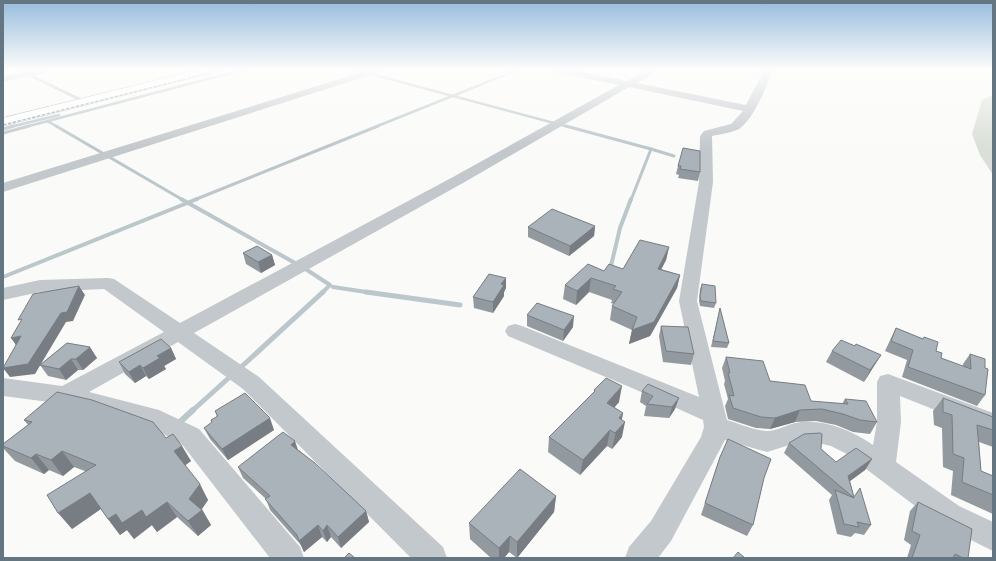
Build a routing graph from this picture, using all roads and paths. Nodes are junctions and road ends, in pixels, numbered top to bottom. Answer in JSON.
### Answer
{"nodes":[{"id":1,"x":106,"y":96,"type":"edge"},
{"id":2,"x":294,"y":96,"type":"edge"},
{"id":3,"x":606,"y":96,"type":"edge"},
{"id":4,"x":687,"y":96,"type":"edge"},
{"id":5,"x":755,"y":96,"type":"edge"},
{"id":6,"x":749,"y":109,"type":"junction"},
{"id":7,"x":3,"y":122,"type":"edge"},
{"id":8,"x":3,"y":188,"type":"edge"},
{"id":9,"x":3,"y":294,"type":"edge"},
{"id":10,"x":515,"y":331,"type":"dead end"},
{"id":11,"x":178,"y":332,"type":"junction"},
{"id":12,"x":3,"y":387,"type":"edge"},
{"id":13,"x":65,"y":394,"type":"junction"},
{"id":14,"x":715,"y":421,"type":"junction"},
{"id":15,"x":993,"y":423,"type":"edge"},
{"id":16,"x":882,"y":467,"type":"junction"},
{"id":17,"x":993,"y":537,"type":"edge"},
{"id":18,"x":289,"y":558,"type":"edge"},
{"id":19,"x":432,"y":558,"type":"edge"},
{"id":20,"x":640,"y":558,"type":"edge"}],
"edges":[{"from":1,"to":7,"type":"highway"},
{"from":2,"to":8,"type":"street"},
{"from":3,"to":11,"type":"street"},
{"from":4,"to":6,"type":"street"},
{"from":5,"to":6,"type":"street"},
{"from":6,"to":14,"type":"street"},
{"from":9,"to":11,"type":"street"},
{"from":10,"to":14,"type":"street"},
{"from":11,"to":13,"type":"street"},
{"from":11,"to":19,"type":"street"},
{"from":12,"to":13,"type":"street"},
{"from":13,"to":18,"type":"street"},
{"from":14,"to":16,"type":"street"},
{"from":14,"to":20,"type":"street"},
{"from":15,"to":16,"type":"street"},
{"from":16,"to":17,"type":"street"}]}
